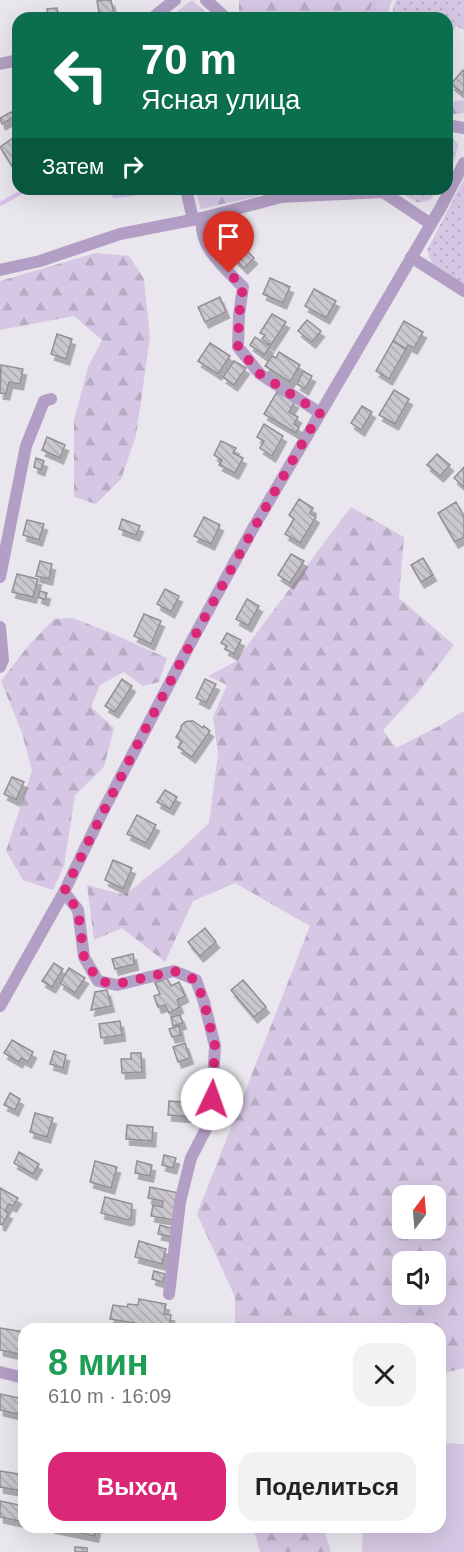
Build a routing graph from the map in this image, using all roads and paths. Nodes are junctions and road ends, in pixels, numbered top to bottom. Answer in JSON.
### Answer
{"nodes":[{"id":1,"x":174,"y":0,"type":"edge"},
{"id":2,"x":206,"y":0,"type":"edge"},
{"id":3,"x":159,"y":12,"type":"edge"},
{"id":4,"x":219,"y":12,"type":"edge"},
{"id":5,"x":464,"y":162,"type":"edge"},
{"id":6,"x":453,"y":182,"type":"edge"},
{"id":7,"x":188,"y":195,"type":"edge"},
{"id":8,"x":322,"y":195,"type":"edge"},
{"id":9,"x":387,"y":195,"type":"edge"},
{"id":10,"x":446,"y":195,"type":"edge"},
{"id":11,"x":198,"y":219,"type":"junction"},
{"id":12,"x":430,"y":224,"type":"junction"},
{"id":13,"x":411,"y":257,"type":"junction"},
{"id":14,"x":0,"y":270,"type":"edge"},
{"id":15,"x":464,"y":291,"type":"edge"},
{"id":16,"x":51,"y":399,"type":"dead end"},
{"id":17,"x":320,"y":413,"type":"junction"},
{"id":18,"x":0,"y":577,"type":"edge"},
{"id":19,"x":0,"y":627,"type":"edge"},
{"id":20,"x":0,"y":667,"type":"edge"},
{"id":21,"x":64,"y":892,"type":"junction"},
{"id":22,"x":0,"y":1006,"type":"edge"},
{"id":23,"x":169,"y":1294,"type":"dead end"},
{"id":24,"x":0,"y":1372,"type":"edge"},
{"id":25,"x":18,"y":1376,"type":"edge"}],
"edges":[{"from":1,"to":3,"type":"street"},
{"from":2,"to":4,"type":"street"},
{"from":5,"to":6,"type":"street"},
{"from":7,"to":11,"type":"street"},
{"from":8,"to":11,"type":"street"},
{"from":9,"to":12,"type":"street"},
{"from":10,"to":12,"type":"street"},
{"from":11,"to":14,"type":"street"},
{"from":11,"to":17,"type":"street"},
{"from":12,"to":13,"type":"street"},
{"from":13,"to":15,"type":"street"},
{"from":13,"to":17,"type":"street"},
{"from":16,"to":18,"type":"street"},
{"from":17,"to":21,"type":"street"},
{"from":19,"to":20,"type":"street"},
{"from":21,"to":22,"type":"street"},
{"from":21,"to":23,"type":"street"},
{"from":24,"to":25,"type":"street"}]}
